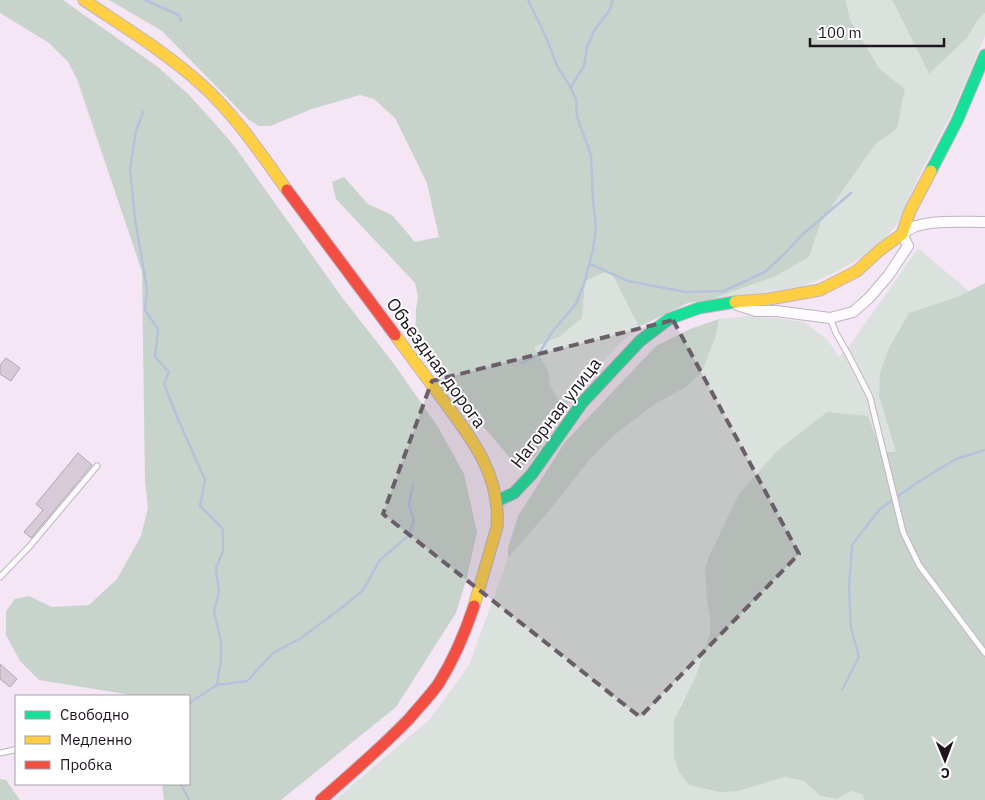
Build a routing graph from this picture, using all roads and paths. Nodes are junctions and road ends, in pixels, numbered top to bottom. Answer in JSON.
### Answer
{"nodes":[{"id":1,"x":84,"y":0,"type":"edge"},
{"id":2,"x":985,"y":55,"type":"edge"},
{"id":3,"x":985,"y":222,"type":"edge"},
{"id":4,"x":902,"y":234,"type":"junction"},
{"id":5,"x":730,"y":303,"type":"junction"},
{"id":6,"x":830,"y":318,"type":"junction"},
{"id":7,"x":98,"y":466,"type":"dead end"},
{"id":8,"x":496,"y":501,"type":"junction"},
{"id":9,"x":0,"y":577,"type":"edge"},
{"id":10,"x":985,"y":653,"type":"edge"},
{"id":11,"x":15,"y":750,"type":"edge"},
{"id":12,"x":0,"y":753,"type":"edge"},
{"id":13,"x":321,"y":800,"type":"edge"}],
"edges":[{"from":1,"to":8,"type":"main road","name":"Объездная дорога"},
{"from":2,"to":4,"type":"main road"},
{"from":3,"to":4,"type":"street"},
{"from":4,"to":5,"type":"main road","name":"Нагорная улица"},
{"from":4,"to":6,"type":"street"},
{"from":5,"to":6,"type":"street"},
{"from":5,"to":8,"type":"main road","name":"Нагорная улица"},
{"from":6,"to":10,"type":"lane"},
{"from":7,"to":9,"type":"lane"},
{"from":8,"to":13,"type":"main road","name":"Объездная дорога"},
{"from":11,"to":12,"type":"lane"}]}
